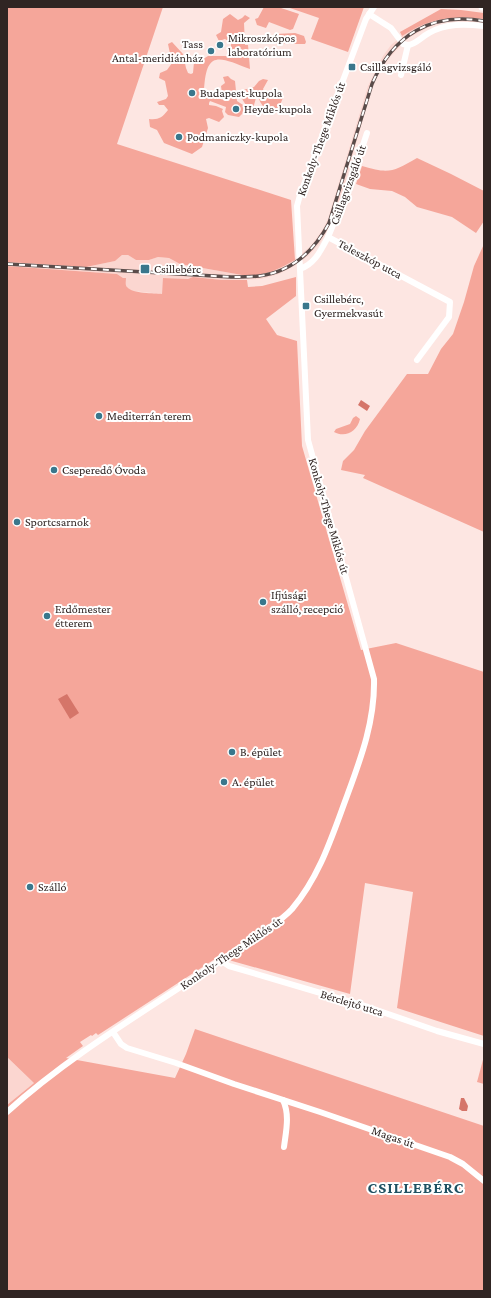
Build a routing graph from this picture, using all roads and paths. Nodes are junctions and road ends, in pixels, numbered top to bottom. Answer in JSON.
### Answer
{"nodes":[{"id":1,"x":374,"y":7,"type":"edge"},
{"id":2,"x":368,"y":14,"type":"junction"},
{"id":3,"x":484,"y":26,"type":"edge"},
{"id":4,"x":408,"y":45,"type":"junction"},
{"id":5,"x":400,"y":75,"type":"dead end"},
{"id":6,"x":367,"y":133,"type":"dead end"},
{"id":7,"x":328,"y":237,"type":"junction"},
{"id":8,"x":300,"y":269,"type":"junction"},
{"id":9,"x":417,"y":360,"type":"dead end"},
{"id":10,"x":220,"y":960,"type":"junction"},
{"id":11,"x":113,"y":1032,"type":"junction"},
{"id":12,"x":484,"y":1044,"type":"edge"},
{"id":13,"x":283,"y":1100,"type":"junction"},
{"id":14,"x":296,"y":1104,"type":"junction"},
{"id":15,"x":7,"y":1112,"type":"edge"},
{"id":16,"x":286,"y":1112,"type":"junction"},
{"id":17,"x":284,"y":1146,"type":"dead end"},
{"id":18,"x":484,"y":1181,"type":"edge"}],
"edges":[{"from":1,"to":2,"type":"street","name":"Konkoly-Thege Miklós út"},
{"from":2,"to":4,"type":"street"},
{"from":2,"to":8,"type":"street","name":"Konkoly-Thege Miklós út"},
{"from":3,"to":4,"type":"street"},
{"from":4,"to":5,"type":"street"},
{"from":6,"to":7,"type":"street","name":"Csillagvizsgáló út"},
{"from":7,"to":8,"type":"street","name":"Teleszkóp utca"},
{"from":7,"to":9,"type":"street","name":"Teleszkóp utca"},
{"from":8,"to":10,"type":"street","name":"Konkoly-Thege Miklós út"},
{"from":10,"to":11,"type":"street","name":"Konkoly-Thege Miklós út"},
{"from":10,"to":12,"type":"street","name":"Bérclejtő utca"},
{"from":11,"to":13,"type":"street","name":"Magas út"},
{"from":11,"to":15,"type":"street","name":"Konkoly-Thege Miklós út"},
{"from":13,"to":14,"type":"street","name":"Magas út"},
{"from":13,"to":16,"type":"street"},
{"from":14,"to":16,"type":"street"},
{"from":14,"to":18,"type":"street","name":"Magas út"},
{"from":16,"to":17,"type":"street"}]}
